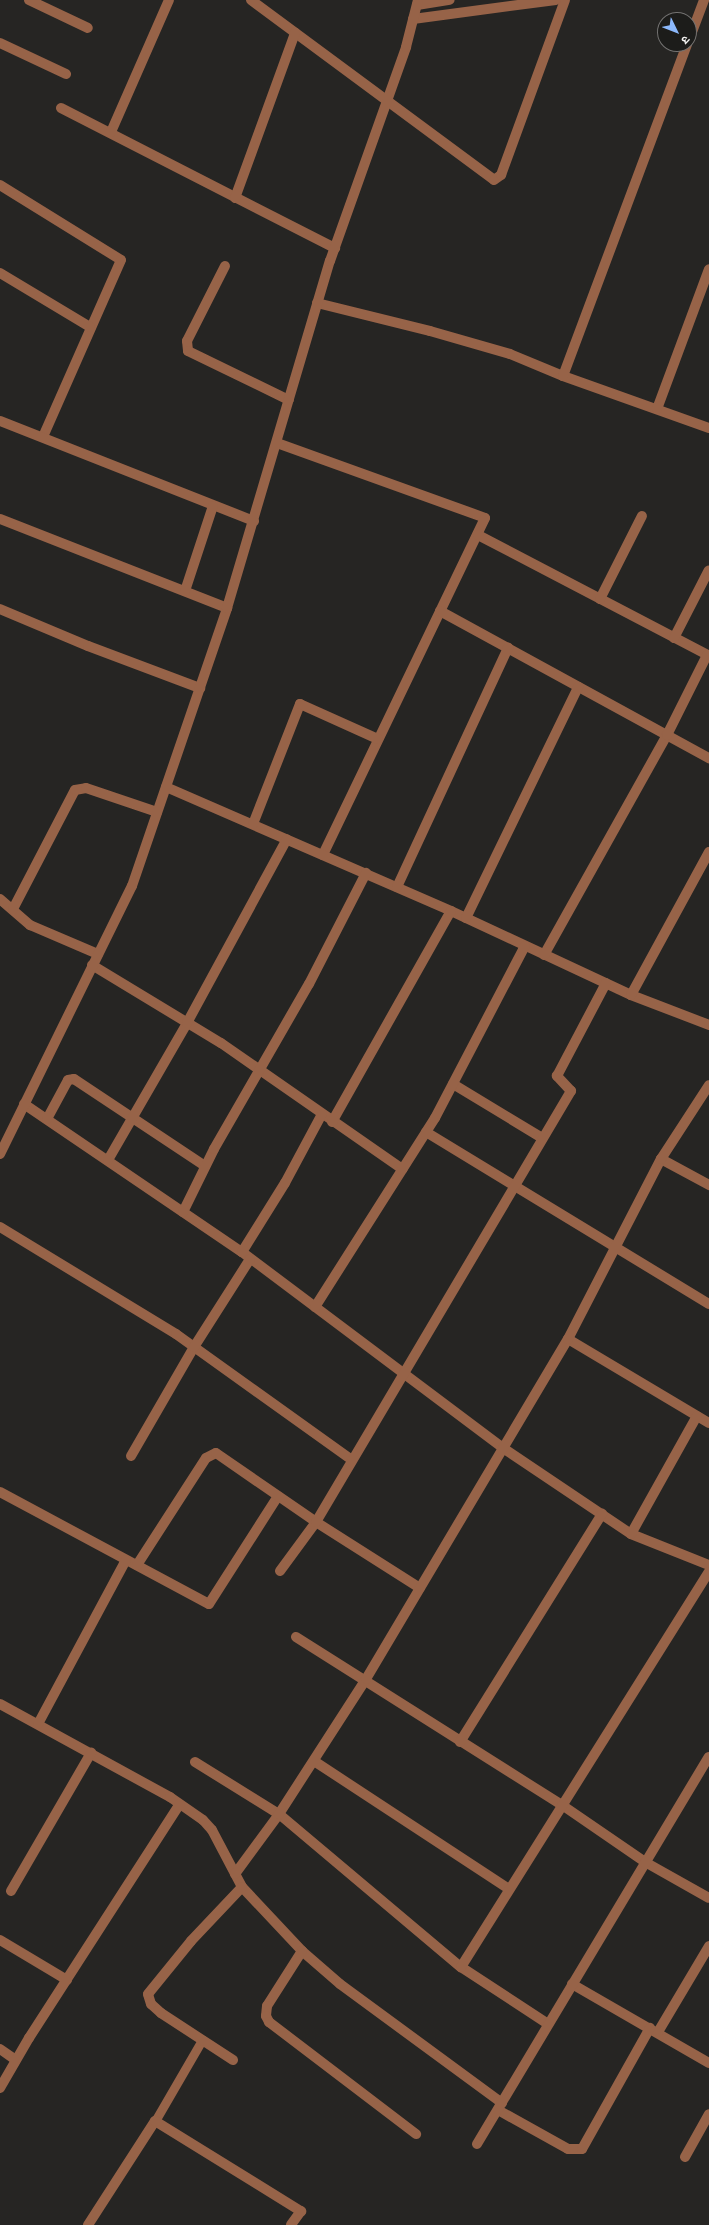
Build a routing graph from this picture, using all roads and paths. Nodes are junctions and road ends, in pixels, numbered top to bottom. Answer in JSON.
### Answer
{"nodes":[{"id":1,"x":29,"y":0,"type":"edge"},
{"id":2,"x":170,"y":0,"type":"edge"},
{"id":3,"x":251,"y":0,"type":"edge"},
{"id":4,"x":450,"y":0,"type":"edge"},
{"id":5,"x":556,"y":0,"type":"edge"},
{"id":6,"x":565,"y":0,"type":"edge"},
{"id":7,"x":704,"y":0,"type":"edge"},
{"id":8,"x":417,"y":3,"type":"edge"},
{"id":9,"x":413,"y":19,"type":"junction"},
{"id":10,"x":697,"y":19,"type":"edge"},
{"id":11,"x":88,"y":28,"type":"dead end"},
{"id":12,"x":295,"y":33,"type":"junction"},
{"id":13,"x":0,"y":43,"type":"edge"},
{"id":14,"x":684,"y":52,"type":"edge"},
{"id":15,"x":66,"y":74,"type":"dead end"},
{"id":16,"x":387,"y":100,"type":"junction"},
{"id":17,"x":61,"y":108,"type":"dead end"},
{"id":18,"x":111,"y":132,"type":"junction"},
{"id":19,"x":0,"y":185,"type":"edge"},
{"id":20,"x":235,"y":198,"type":"junction"},
{"id":21,"x":334,"y":248,"type":"junction"},
{"id":22,"x":225,"y":266,"type":"dead end"},
{"id":23,"x":709,"y":269,"type":"edge"},
{"id":24,"x":0,"y":272,"type":"edge"},
{"id":25,"x":317,"y":303,"type":"junction"},
{"id":26,"x":90,"y":327,"type":"junction"},
{"id":27,"x":564,"y":376,"type":"junction"},
{"id":28,"x":289,"y":400,"type":"junction"},
{"id":29,"x":657,"y":409,"type":"junction"},
{"id":30,"x":0,"y":421,"type":"edge"},
{"id":31,"x":709,"y":428,"type":"edge"},
{"id":32,"x":43,"y":438,"type":"junction"},
{"id":33,"x":277,"y":443,"type":"junction"},
{"id":34,"x":213,"y":506,"type":"junction"},
{"id":35,"x":642,"y":516,"type":"dead end"},
{"id":36,"x":0,"y":519,"type":"edge"},
{"id":37,"x":254,"y":521,"type":"junction"},
{"id":38,"x":478,"y":535,"type":"junction"},
{"id":39,"x":709,"y":570,"type":"edge"},
{"id":40,"x":185,"y":591,"type":"junction"},
{"id":41,"x":600,"y":599,"type":"junction"},
{"id":42,"x":228,"y":608,"type":"junction"},
{"id":43,"x":0,"y":609,"type":"edge"},
{"id":44,"x":440,"y":611,"type":"junction"},
{"id":45,"x":674,"y":638,"type":"junction"},
{"id":46,"x":508,"y":648,"type":"junction"},
{"id":47,"x":708,"y":655,"type":"edge"},
{"id":48,"x":578,"y":686,"type":"junction"},
{"id":49,"x":200,"y":688,"type":"junction"},
{"id":50,"x":667,"y":735,"type":"junction"},
{"id":51,"x":378,"y":739,"type":"junction"},
{"id":52,"x":709,"y":758,"type":"edge"},
{"id":53,"x":166,"y":787,"type":"junction"},
{"id":54,"x":157,"y":812,"type":"junction"},
{"id":55,"x":253,"y":824,"type":"junction"},
{"id":56,"x":287,"y":839,"type":"junction"},
{"id":57,"x":709,"y":852,"type":"edge"},
{"id":58,"x":323,"y":855,"type":"junction"},
{"id":59,"x":366,"y":873,"type":"junction"},
{"id":60,"x":397,"y":887,"type":"junction"},
{"id":61,"x":0,"y":899,"type":"edge"},
{"id":62,"x":13,"y":909,"type":"junction"},
{"id":63,"x":450,"y":911,"type":"junction"},
{"id":64,"x":466,"y":918,"type":"junction"},
{"id":65,"x":526,"y":946,"type":"junction"},
{"id":66,"x":98,"y":954,"type":"junction"},
{"id":67,"x":544,"y":955,"type":"junction"},
{"id":68,"x":92,"y":966,"type":"junction"},
{"id":69,"x":606,"y":983,"type":"junction"},
{"id":70,"x":631,"y":994,"type":"junction"},
{"id":71,"x":187,"y":1023,"type":"junction"},
{"id":72,"x":709,"y":1025,"type":"edge"},
{"id":73,"x":259,"y":1070,"type":"junction"},
{"id":74,"x":453,"y":1084,"type":"junction"},
{"id":75,"x":709,"y":1085,"type":"edge"},
{"id":76,"x":24,"y":1104,"type":"junction"},
{"id":77,"x":322,"y":1114,"type":"junction"},
{"id":78,"x":133,"y":1117,"type":"junction"},
{"id":79,"x":47,"y":1119,"type":"junction"},
{"id":80,"x":332,"y":1122,"type":"junction"},
{"id":81,"x":426,"y":1132,"type":"junction"},
{"id":82,"x":542,"y":1138,"type":"junction"},
{"id":83,"x":0,"y":1154,"type":"edge"},
{"id":84,"x":661,"y":1159,"type":"junction"},
{"id":85,"x":108,"y":1160,"type":"junction"},
{"id":86,"x":205,"y":1166,"type":"junction"},
{"id":87,"x":402,"y":1169,"type":"junction"},
{"id":88,"x":515,"y":1184,"type":"junction"},
{"id":89,"x":709,"y":1185,"type":"edge"},
{"id":90,"x":183,"y":1212,"type":"junction"},
{"id":91,"x":0,"y":1227,"type":"edge"},
{"id":92,"x":616,"y":1249,"type":"junction"},
{"id":93,"x":246,"y":1256,"type":"junction"},
{"id":94,"x":709,"y":1304,"type":"edge"},
{"id":95,"x":315,"y":1307,"type":"junction"},
{"id":96,"x":568,"y":1339,"type":"junction"},
{"id":97,"x":194,"y":1347,"type":"junction"},
{"id":98,"x":402,"y":1373,"type":"junction"},
{"id":99,"x":697,"y":1416,"type":"junction"},
{"id":100,"x":709,"y":1422,"type":"edge"},
{"id":101,"x":503,"y":1448,"type":"junction"},
{"id":102,"x":131,"y":1456,"type":"dead end"},
{"id":103,"x":352,"y":1460,"type":"junction"},
{"id":104,"x":278,"y":1496,"type":"junction"},
{"id":105,"x":2,"y":1497,"type":"edge"},
{"id":106,"x":602,"y":1514,"type":"junction"},
{"id":107,"x":316,"y":1522,"type":"junction"},
{"id":108,"x":631,"y":1534,"type":"junction"},
{"id":109,"x":126,"y":1560,"type":"junction"},
{"id":110,"x":137,"y":1565,"type":"junction"},
{"id":111,"x":709,"y":1565,"type":"edge"},
{"id":112,"x":280,"y":1571,"type":"dead end"},
{"id":113,"x":709,"y":1572,"type":"edge"},
{"id":114,"x":420,"y":1588,"type":"junction"},
{"id":115,"x":296,"y":1636,"type":"dead end"},
{"id":116,"x":366,"y":1679,"type":"junction"},
{"id":117,"x":0,"y":1704,"type":"edge"},
{"id":118,"x":38,"y":1724,"type":"junction"},
{"id":119,"x":460,"y":1742,"type":"junction"},
{"id":120,"x":91,"y":1753,"type":"junction"},
{"id":121,"x":709,"y":1757,"type":"edge"},
{"id":122,"x":314,"y":1761,"type":"junction"},
{"id":123,"x":195,"y":1762,"type":"dead end"},
{"id":124,"x":180,"y":1804,"type":"junction"},
{"id":125,"x":562,"y":1805,"type":"junction"},
{"id":126,"x":279,"y":1814,"type":"junction"},
{"id":127,"x":645,"y":1862,"type":"junction"},
{"id":128,"x":235,"y":1874,"type":"junction"},
{"id":129,"x":242,"y":1887,"type":"junction"},
{"id":130,"x":509,"y":1889,"type":"junction"},
{"id":131,"x":11,"y":1892,"type":"dead end"},
{"id":132,"x":709,"y":1898,"type":"edge"},
{"id":133,"x":0,"y":1940,"type":"edge"},
{"id":134,"x":709,"y":1946,"type":"edge"},
{"id":135,"x":302,"y":1951,"type":"junction"},
{"id":136,"x":461,"y":1966,"type":"junction"},
{"id":137,"x":67,"y":1980,"type":"junction"},
{"id":138,"x":572,"y":1984,"type":"junction"},
{"id":139,"x":548,"y":2024,"type":"junction"},
{"id":140,"x":654,"y":2030,"type":"junction"},
{"id":141,"x":202,"y":2040,"type":"junction"},
{"id":142,"x":0,"y":2049,"type":"edge"},
{"id":143,"x":16,"y":2060,"type":"junction"},
{"id":144,"x":233,"y":2060,"type":"dead end"},
{"id":145,"x":709,"y":2063,"type":"edge"},
{"id":146,"x":0,"y":2088,"type":"edge"},
{"id":147,"x":500,"y":2106,"type":"junction"},
{"id":148,"x":709,"y":2114,"type":"edge"},
{"id":149,"x":154,"y":2121,"type":"junction"},
{"id":150,"x":416,"y":2134,"type":"dead end"},
{"id":151,"x":478,"y":2144,"type":"dead end"},
{"id":152,"x":685,"y":2157,"type":"dead end"},
{"id":153,"x":88,"y":2225,"type":"edge"},
{"id":154,"x":291,"y":2225,"type":"edge"}],
"edges":[{"from":1,"to":11,"type":"street"},
{"from":2,"to":18,"type":"street"},
{"from":3,"to":12,"type":"street"},
{"from":4,"to":8,"type":"street"},
{"from":5,"to":9,"type":"street"},
{"from":6,"to":16,"type":"street"},
{"from":7,"to":10,"type":"street"},
{"from":8,"to":9,"type":"street"},
{"from":9,"to":16,"type":"street"},
{"from":12,"to":16,"type":"street"},
{"from":12,"to":20,"type":"street"},
{"from":13,"to":15,"type":"street"},
{"from":14,"to":27,"type":"street"},
{"from":16,"to":21,"type":"street"},
{"from":17,"to":18,"type":"street"},
{"from":18,"to":20,"type":"street"},
{"from":19,"to":26,"type":"street"},
{"from":20,"to":21,"type":"street"},
{"from":21,"to":25,"type":"street"},
{"from":22,"to":28,"type":"street"},
{"from":23,"to":29,"type":"street"},
{"from":24,"to":26,"type":"street"},
{"from":25,"to":27,"type":"street"},
{"from":25,"to":28,"type":"street"},
{"from":26,"to":32,"type":"street"},
{"from":27,"to":29,"type":"street"},
{"from":28,"to":33,"type":"street"},
{"from":29,"to":31,"type":"street"},
{"from":30,"to":32,"type":"street"},
{"from":32,"to":34,"type":"street"},
{"from":33,"to":37,"type":"street"},
{"from":33,"to":38,"type":"street"},
{"from":34,"to":37,"type":"street"},
{"from":34,"to":40,"type":"street"},
{"from":35,"to":41,"type":"street"},
{"from":36,"to":40,"type":"street"},
{"from":37,"to":42,"type":"street"},
{"from":38,"to":41,"type":"street"},
{"from":38,"to":44,"type":"street"},
{"from":39,"to":45,"type":"street"},
{"from":40,"to":42,"type":"street"},
{"from":41,"to":45,"type":"street"},
{"from":42,"to":49,"type":"street"},
{"from":43,"to":49,"type":"street"},
{"from":44,"to":46,"type":"street"},
{"from":44,"to":51,"type":"street"},
{"from":45,"to":47,"type":"street"},
{"from":46,"to":48,"type":"street"},
{"from":46,"to":60,"type":"street"},
{"from":47,"to":50,"type":"street"},
{"from":48,"to":50,"type":"street"},
{"from":48,"to":64,"type":"street"},
{"from":49,"to":53,"type":"street"},
{"from":50,"to":52,"type":"street"},
{"from":50,"to":67,"type":"street"},
{"from":51,"to":55,"type":"street"},
{"from":51,"to":58,"type":"street"},
{"from":53,"to":54,"type":"street"},
{"from":53,"to":55,"type":"street"},
{"from":54,"to":62,"type":"street"},
{"from":54,"to":66,"type":"street"},
{"from":55,"to":56,"type":"street"},
{"from":56,"to":58,"type":"street"},
{"from":56,"to":71,"type":"street"},
{"from":57,"to":70,"type":"street"},
{"from":58,"to":59,"type":"street"},
{"from":59,"to":60,"type":"street"},
{"from":59,"to":73,"type":"street"},
{"from":60,"to":63,"type":"street"},
{"from":61,"to":62,"type":"street"},
{"from":62,"to":66,"type":"street"},
{"from":63,"to":64,"type":"street"},
{"from":63,"to":80,"type":"street"},
{"from":64,"to":65,"type":"street"},
{"from":65,"to":67,"type":"street"},
{"from":65,"to":74,"type":"street"},
{"from":66,"to":68,"type":"street"},
{"from":67,"to":69,"type":"street"},
{"from":68,"to":71,"type":"street"},
{"from":68,"to":76,"type":"street"},
{"from":69,"to":70,"type":"street"},
{"from":69,"to":82,"type":"street"},
{"from":70,"to":72,"type":"street"},
{"from":71,"to":73,"type":"street"},
{"from":71,"to":78,"type":"street"},
{"from":73,"to":77,"type":"street"},
{"from":73,"to":86,"type":"street"},
{"from":74,"to":81,"type":"street"},
{"from":74,"to":82,"type":"street"},
{"from":75,"to":84,"type":"street"},
{"from":76,"to":79,"type":"street"},
{"from":76,"to":83,"type":"street"},
{"from":77,"to":80,"type":"street"},
{"from":77,"to":93,"type":"street"},
{"from":78,"to":79,"type":"street"},
{"from":78,"to":85,"type":"street"},
{"from":78,"to":86,"type":"street"},
{"from":79,"to":85,"type":"street"},
{"from":80,"to":87,"type":"street"},
{"from":81,"to":87,"type":"street"},
{"from":81,"to":88,"type":"street"},
{"from":82,"to":88,"type":"street"},
{"from":84,"to":89,"type":"street"},
{"from":84,"to":92,"type":"street"},
{"from":85,"to":90,"type":"street"},
{"from":86,"to":90,"type":"street"},
{"from":87,"to":95,"type":"street"},
{"from":88,"to":92,"type":"street"},
{"from":88,"to":98,"type":"street"},
{"from":90,"to":93,"type":"street"},
{"from":91,"to":97,"type":"street"},
{"from":92,"to":94,"type":"street"},
{"from":92,"to":96,"type":"street"},
{"from":93,"to":95,"type":"street"},
{"from":93,"to":97,"type":"street"},
{"from":95,"to":98,"type":"street"},
{"from":96,"to":99,"type":"street"},
{"from":96,"to":101,"type":"street"},
{"from":97,"to":102,"type":"street"},
{"from":97,"to":103,"type":"street"},
{"from":98,"to":101,"type":"street"},
{"from":98,"to":103,"type":"street"},
{"from":99,"to":100,"type":"street"},
{"from":99,"to":108,"type":"street"},
{"from":101,"to":106,"type":"street"},
{"from":101,"to":114,"type":"street"},
{"from":103,"to":107,"type":"street"},
{"from":104,"to":107,"type":"street"},
{"from":104,"to":110,"type":"street"},
{"from":104,"to":110,"type":"street"},
{"from":105,"to":109,"type":"street"},
{"from":106,"to":108,"type":"street"},
{"from":106,"to":119,"type":"street"},
{"from":107,"to":112,"type":"street"},
{"from":107,"to":114,"type":"street"},
{"from":108,"to":111,"type":"street"},
{"from":109,"to":110,"type":"street"},
{"from":109,"to":118,"type":"street"},
{"from":113,"to":125,"type":"street"},
{"from":114,"to":116,"type":"street"},
{"from":115,"to":116,"type":"street"},
{"from":116,"to":119,"type":"street"},
{"from":116,"to":122,"type":"street"},
{"from":117,"to":118,"type":"street"},
{"from":118,"to":120,"type":"street"},
{"from":119,"to":125,"type":"street"},
{"from":120,"to":124,"type":"street"},
{"from":120,"to":131,"type":"street"},
{"from":121,"to":127,"type":"street"},
{"from":122,"to":126,"type":"street"},
{"from":122,"to":130,"type":"street"},
{"from":123,"to":126,"type":"street"},
{"from":124,"to":128,"type":"street"},
{"from":124,"to":137,"type":"street"},
{"from":125,"to":127,"type":"street"},
{"from":125,"to":130,"type":"street"},
{"from":126,"to":128,"type":"street"},
{"from":126,"to":136,"type":"street"},
{"from":127,"to":132,"type":"street"},
{"from":127,"to":138,"type":"street"},
{"from":128,"to":129,"type":"street"},
{"from":129,"to":135,"type":"street"},
{"from":129,"to":141,"type":"street"},
{"from":130,"to":136,"type":"street"},
{"from":133,"to":137,"type":"street"},
{"from":134,"to":140,"type":"street"},
{"from":135,"to":147,"type":"street"},
{"from":135,"to":150,"type":"street"},
{"from":136,"to":139,"type":"street"},
{"from":137,"to":143,"type":"street"},
{"from":138,"to":139,"type":"street"},
{"from":138,"to":140,"type":"street"},
{"from":139,"to":147,"type":"street"},
{"from":140,"to":145,"type":"street"},
{"from":140,"to":147,"type":"street"},
{"from":141,"to":144,"type":"street"},
{"from":141,"to":149,"type":"lane"},
{"from":142,"to":143,"type":"street"},
{"from":143,"to":146,"type":"street"},
{"from":147,"to":151,"type":"street"},
{"from":148,"to":152,"type":"street"},
{"from":149,"to":153,"type":"street"},
{"from":149,"to":154,"type":"street"}]}
